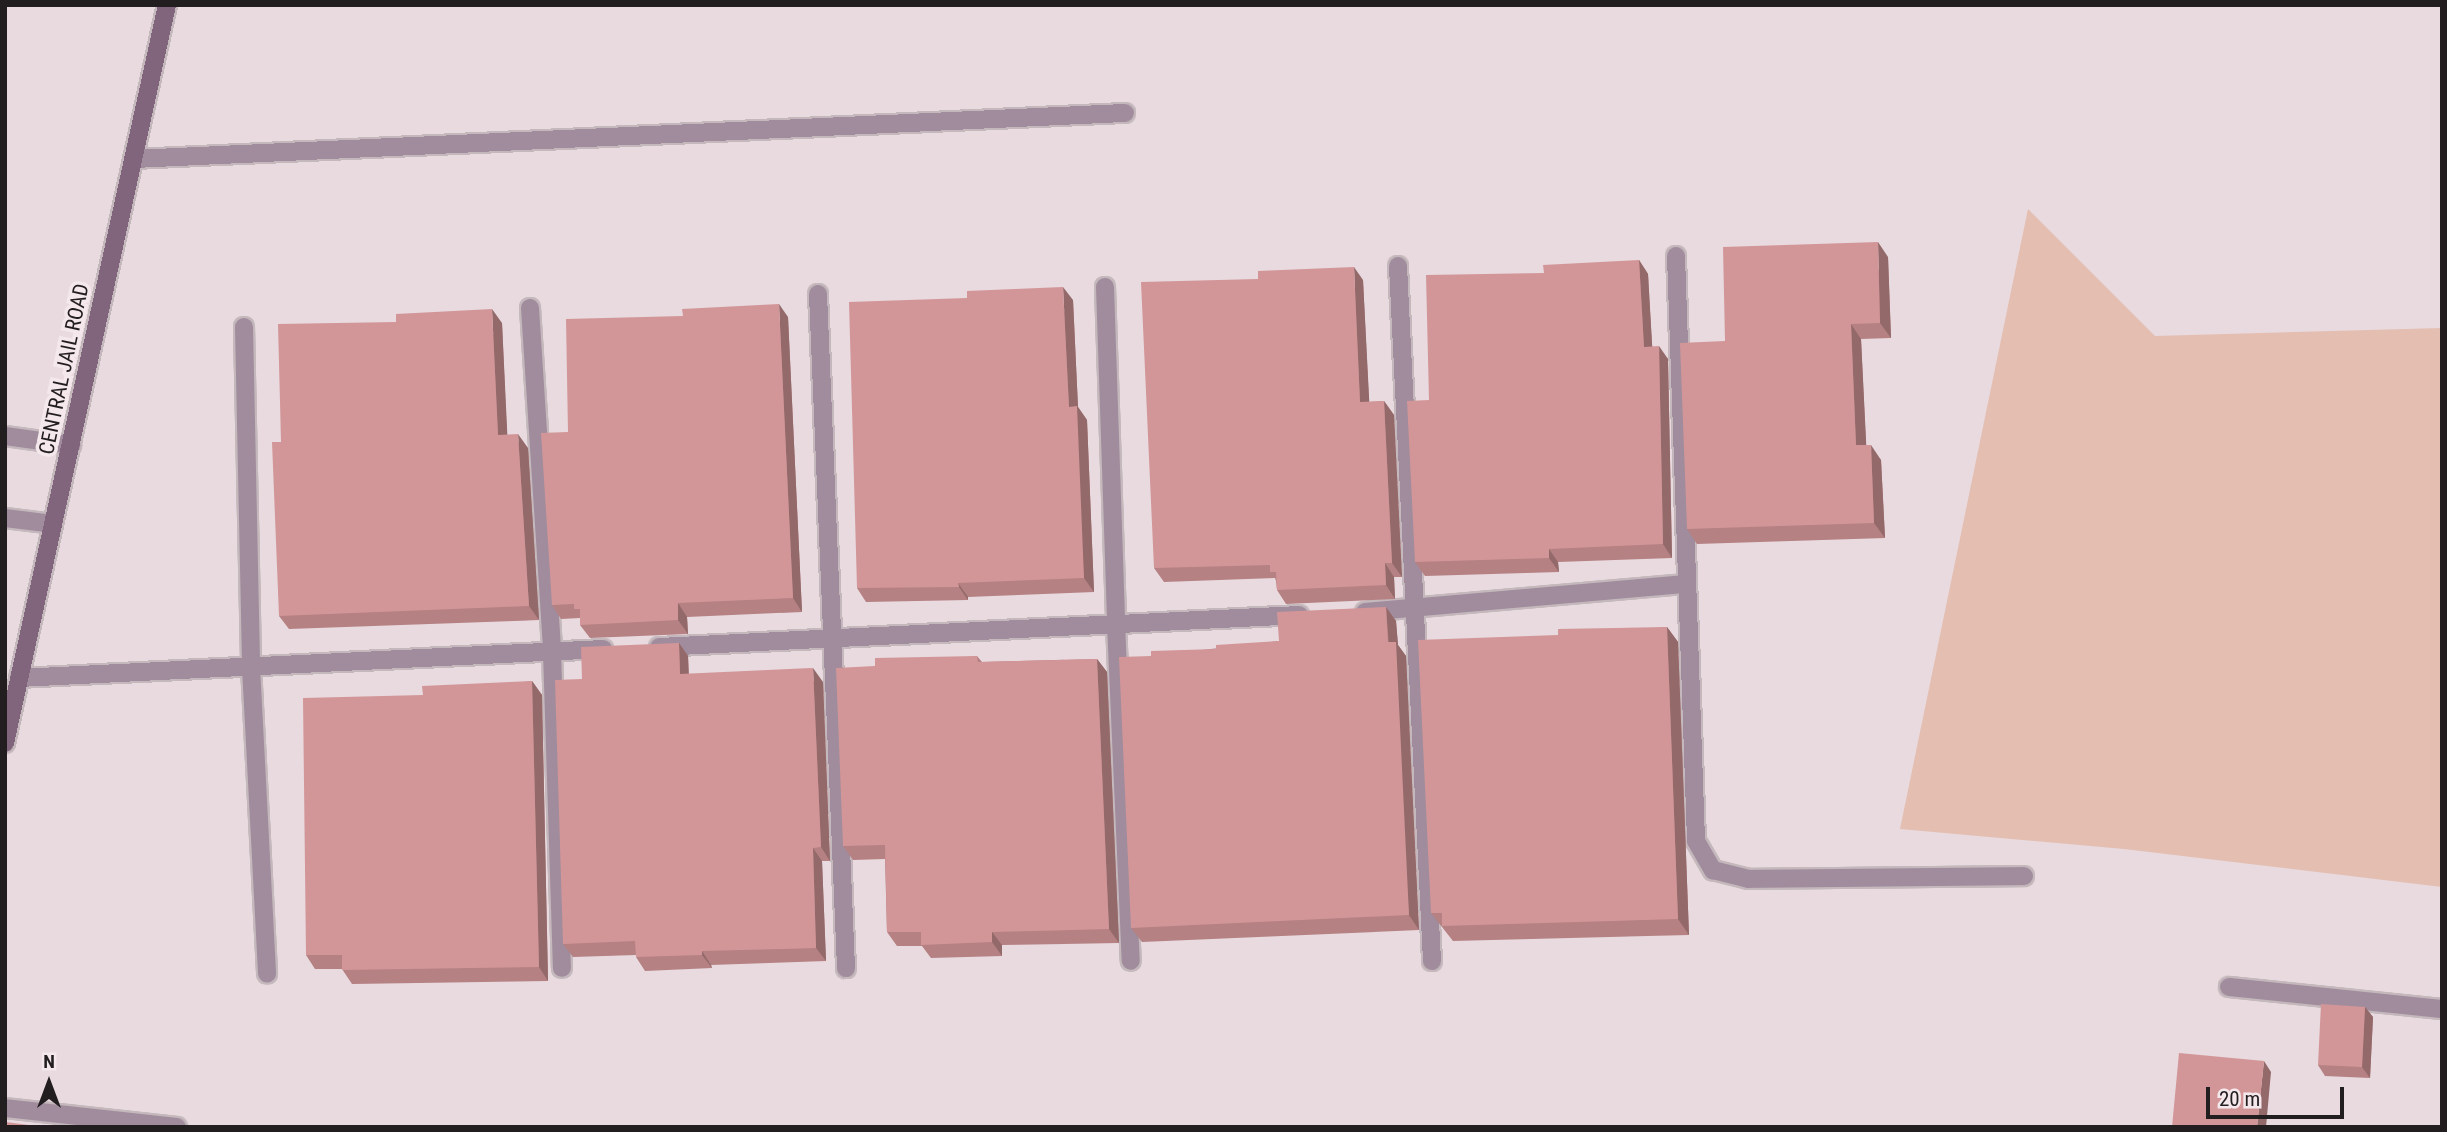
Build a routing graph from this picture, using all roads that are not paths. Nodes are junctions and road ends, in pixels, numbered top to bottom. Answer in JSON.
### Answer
{"nodes":[{"id":1,"x":167,"y":5,"type":"edge"},
{"id":2,"x":1125,"y":113,"type":"dead end"},
{"id":3,"x":134,"y":159,"type":"junction"},
{"id":4,"x":1676,"y":256,"type":"dead end"},
{"id":5,"x":1398,"y":266,"type":"dead end"},
{"id":6,"x":1105,"y":287,"type":"dead end"},
{"id":7,"x":818,"y":294,"type":"dead end"},
{"id":8,"x":530,"y":308,"type":"dead end"},
{"id":9,"x":244,"y":327,"type":"dead end"},
{"id":10,"x":5,"y":436,"type":"edge"},
{"id":11,"x":71,"y":444,"type":"junction"},
{"id":12,"x":5,"y":518,"type":"edge"},
{"id":13,"x":53,"y":524,"type":"junction"},
{"id":14,"x":1686,"y":584,"type":"junction"},
{"id":15,"x":1417,"y":609,"type":"junction"},
{"id":16,"x":1348,"y":613,"type":"edge"},
{"id":17,"x":1321,"y":614,"type":"edge"},
{"id":18,"x":1116,"y":624,"type":"junction"},
{"id":19,"x":831,"y":639,"type":"junction"},
{"id":20,"x":552,"y":652,"type":"junction"},
{"id":21,"x":251,"y":667,"type":"junction"},
{"id":22,"x":19,"y":678,"type":"junction"},
{"id":23,"x":5,"y":743,"type":"edge"},
{"id":24,"x":2024,"y":876,"type":"dead end"},
{"id":25,"x":1131,"y":961,"type":"dead end"},
{"id":26,"x":1432,"y":961,"type":"dead end"},
{"id":27,"x":562,"y":968,"type":"edge"},
{"id":28,"x":846,"y":968,"type":"dead end"},
{"id":29,"x":267,"y":974,"type":"dead end"},
{"id":30,"x":2229,"y":988,"type":"dead end"},
{"id":31,"x":2442,"y":1009,"type":"edge"},
{"id":32,"x":5,"y":1108,"type":"edge"},
{"id":33,"x":177,"y":1127,"type":"edge"}],
"edges":[{"from":1,"to":3,"type":"main road","name":"CENTRAL JAIL ROAD"},
{"from":2,"to":3,"type":"street"},
{"from":3,"to":11,"type":"main road","name":"CENTRAL JAIL ROAD"},
{"from":4,"to":14,"type":"street"},
{"from":5,"to":15,"type":"street"},
{"from":6,"to":18,"type":"street"},
{"from":7,"to":19,"type":"street"},
{"from":8,"to":20,"type":"street"},
{"from":9,"to":21,"type":"street"},
{"from":10,"to":11,"type":"street"},
{"from":11,"to":13,"type":"main road","name":"CENTRAL JAIL ROAD"},
{"from":12,"to":13,"type":"street"},
{"from":13,"to":22,"type":"main road","name":"CENTRAL JAIL ROAD"},
{"from":14,"to":15,"type":"street"},
{"from":14,"to":24,"type":"street"},
{"from":15,"to":16,"type":"street"},
{"from":15,"to":26,"type":"street"},
{"from":17,"to":18,"type":"street"},
{"from":18,"to":19,"type":"street"},
{"from":18,"to":25,"type":"street"},
{"from":19,"to":20,"type":"street"},
{"from":19,"to":28,"type":"street"},
{"from":20,"to":21,"type":"street"},
{"from":20,"to":27,"type":"street"},
{"from":21,"to":22,"type":"street"},
{"from":21,"to":29,"type":"street"},
{"from":22,"to":23,"type":"main road","name":"CENTRAL JAIL ROAD"},
{"from":30,"to":31,"type":"street"},
{"from":32,"to":33,"type":"street"}]}
